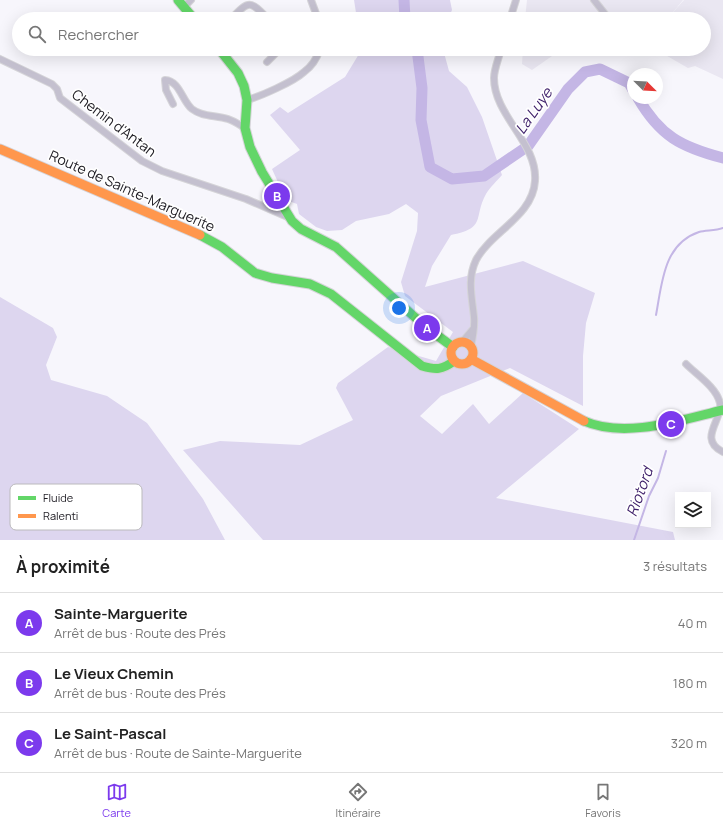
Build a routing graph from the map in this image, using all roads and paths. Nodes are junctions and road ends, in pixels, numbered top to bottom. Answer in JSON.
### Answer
{"nodes":[{"id":1,"x":191,"y":0,"type":"edge"},
{"id":2,"x":311,"y":0,"type":"edge"},
{"id":3,"x":516,"y":0,"type":"edge"},
{"id":4,"x":594,"y":0,"type":"edge"},
{"id":5,"x":181,"y":3,"type":"edge"},
{"id":6,"x":188,"y":12,"type":"edge"},
{"id":7,"x":238,"y":12,"type":"edge"},
{"id":8,"x":261,"y":12,"type":"edge"},
{"id":9,"x":315,"y":12,"type":"edge"},
{"id":10,"x":512,"y":12,"type":"edge"},
{"id":11,"x":603,"y":12,"type":"edge"},
{"id":12,"x":225,"y":56,"type":"edge"},
{"id":13,"x":273,"y":56,"type":"edge"},
{"id":14,"x":317,"y":56,"type":"edge"},
{"id":15,"x":499,"y":56,"type":"edge"},
{"id":16,"x":0,"y":60,"type":"edge"},
{"id":17,"x":267,"y":62,"type":"dead end"},
{"id":18,"x":247,"y":100,"type":"junction"},
{"id":19,"x":173,"y":104,"type":"dead end"},
{"id":20,"x":245,"y":128,"type":"junction"},
{"id":21,"x":0,"y":149,"type":"edge"},
{"id":22,"x":290,"y":218,"type":"junction"},
{"id":23,"x":474,"y":326,"type":"junction"},
{"id":24,"x":462,"y":342,"type":"junction"},
{"id":25,"x":453,"y":347,"type":"junction"},
{"id":26,"x":471,"y":347,"type":"junction"},
{"id":27,"x":471,"y":359,"type":"junction"},
{"id":28,"x":454,"y":361,"type":"junction"},
{"id":29,"x":686,"y":364,"type":"dead end"},
{"id":30,"x":722,"y":411,"type":"edge"},
{"id":31,"x":723,"y":452,"type":"edge"}],
"edges":[{"from":1,"to":5,"type":"street"},
{"from":2,"to":9,"type":"street"},
{"from":3,"to":10,"type":"street"},
{"from":4,"to":11,"type":"street"},
{"from":5,"to":6,"type":"street"},
{"from":7,"to":8,"type":"street"},
{"from":12,"to":18,"type":"street"},
{"from":13,"to":17,"type":"street"},
{"from":14,"to":18,"type":"street"},
{"from":15,"to":23,"type":"street"},
{"from":16,"to":22,"type":"street","name":"Chemin d'Antan"},
{"from":18,"to":20,"type":"street"},
{"from":19,"to":20,"type":"street"},
{"from":20,"to":22,"type":"street"},
{"from":21,"to":28,"type":"street","name":"Route de Sainte-Marguerite"},
{"from":22,"to":25,"type":"street"},
{"from":23,"to":24,"type":"street"},
{"from":23,"to":26,"type":"street"},
{"from":24,"to":25,"type":"street"},
{"from":24,"to":26,"type":"street"},
{"from":25,"to":28,"type":"street"},
{"from":26,"to":27,"type":"street"},
{"from":27,"to":28,"type":"street"},
{"from":27,"to":30,"type":"street"},
{"from":29,"to":30,"type":"street"},
{"from":30,"to":31,"type":"street"}]}
